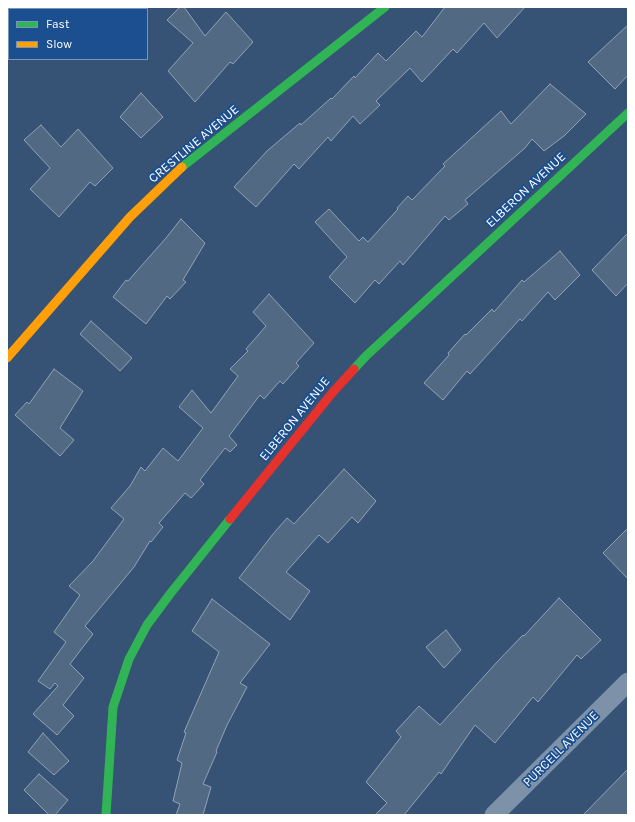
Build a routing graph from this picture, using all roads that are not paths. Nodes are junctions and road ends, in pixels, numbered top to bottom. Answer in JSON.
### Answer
{"nodes":[{"id":1,"x":385,"y":7,"type":"edge"},
{"id":2,"x":628,"y":113,"type":"edge"},
{"id":3,"x":7,"y":358,"type":"edge"},
{"id":4,"x":628,"y":682,"type":"edge"},
{"id":5,"x":106,"y":815,"type":"edge"},
{"id":6,"x":494,"y":815,"type":"edge"}],
"edges":[{"from":1,"to":3,"type":"street","name":"CRESTLINE AVENUE"},
{"from":2,"to":5,"type":"street","name":"ELBERON AVENUE"},
{"from":4,"to":6,"type":"street","name":"PURCELL AVENUE"}]}
